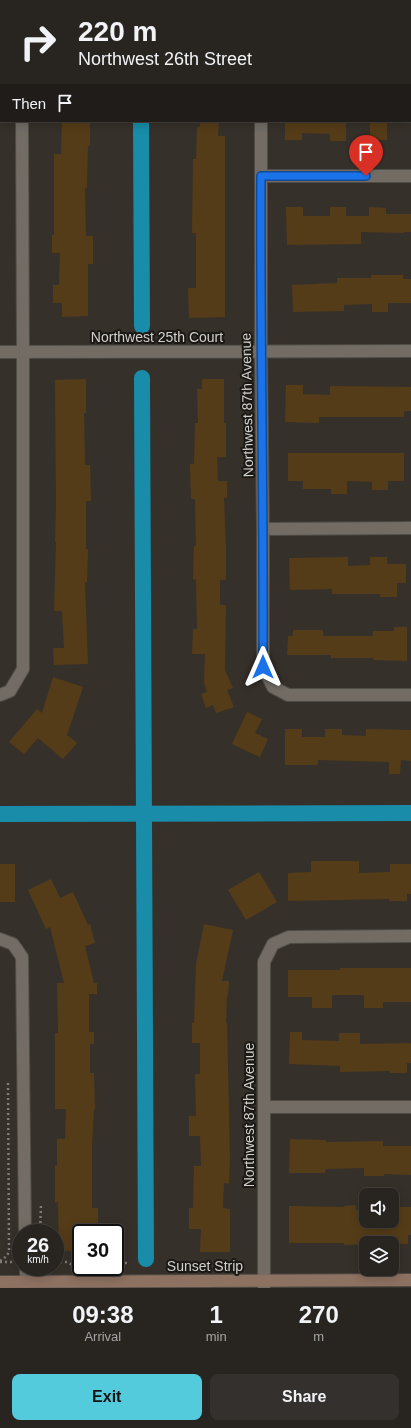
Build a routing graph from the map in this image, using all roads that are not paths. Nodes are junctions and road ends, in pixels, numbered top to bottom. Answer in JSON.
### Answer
{"nodes":[{"id":1,"x":22,"y":122,"type":"edge"},
{"id":2,"x":261,"y":122,"type":"edge"},
{"id":3,"x":261,"y":176,"type":"junction"},
{"id":4,"x":411,"y":176,"type":"edge"},
{"id":5,"x":411,"y":351,"type":"edge"},
{"id":6,"x":0,"y":352,"type":"edge"},
{"id":7,"x":261,"y":352,"type":"junction"},
{"id":8,"x":23,"y":353,"type":"junction"},
{"id":9,"x":411,"y":528,"type":"edge"},
{"id":10,"x":263,"y":529,"type":"junction"},
{"id":11,"x":5,"y":693,"type":"edge"},
{"id":12,"x":411,"y":695,"type":"edge"},
{"id":13,"x":411,"y":936,"type":"edge"},
{"id":14,"x":0,"y":939,"type":"edge"},
{"id":15,"x":411,"y":1106,"type":"edge"},
{"id":16,"x":265,"y":1107,"type":"junction"},
{"id":17,"x":25,"y":1224,"type":"edge"},
{"id":18,"x":26,"y":1276,"type":"edge"},
{"id":19,"x":411,"y":1280,"type":"edge"},
{"id":20,"x":0,"y":1282,"type":"edge"},
{"id":21,"x":26,"y":1282,"type":"junction"},
{"id":22,"x":264,"y":1284,"type":"edge"}],
"edges":[{"from":1,"to":8,"type":"street"},
{"from":2,"to":3,"type":"street","name":"Northwest 87th Avenue"},
{"from":3,"to":4,"type":"street"},
{"from":3,"to":7,"type":"street","name":"Northwest 87th Avenue"},
{"from":5,"to":7,"type":"street","name":"Northwest 25th Court"},
{"from":6,"to":8,"type":"street","name":"Northwest 25th Court"},
{"from":7,"to":8,"type":"street","name":"Northwest 25th Court"},
{"from":7,"to":10,"type":"street","name":"Northwest 87th Avenue"},
{"from":8,"to":11,"type":"street"},
{"from":9,"to":10,"type":"street"},
{"from":10,"to":12,"type":"street","name":"Northwest 87th Avenue"},
{"from":13,"to":16,"type":"street","name":"Northwest 87th Avenue"},
{"from":14,"to":17,"type":"street"},
{"from":15,"to":16,"type":"street"},
{"from":16,"to":22,"type":"street","name":"Northwest 87th Avenue"},
{"from":18,"to":21,"type":"street"},
{"from":19,"to":22,"type":"street","name":"Sunset Strip"},
{"from":20,"to":21,"type":"street","name":"Sunset Strip"},
{"from":21,"to":22,"type":"street","name":"Sunset Strip"}]}
